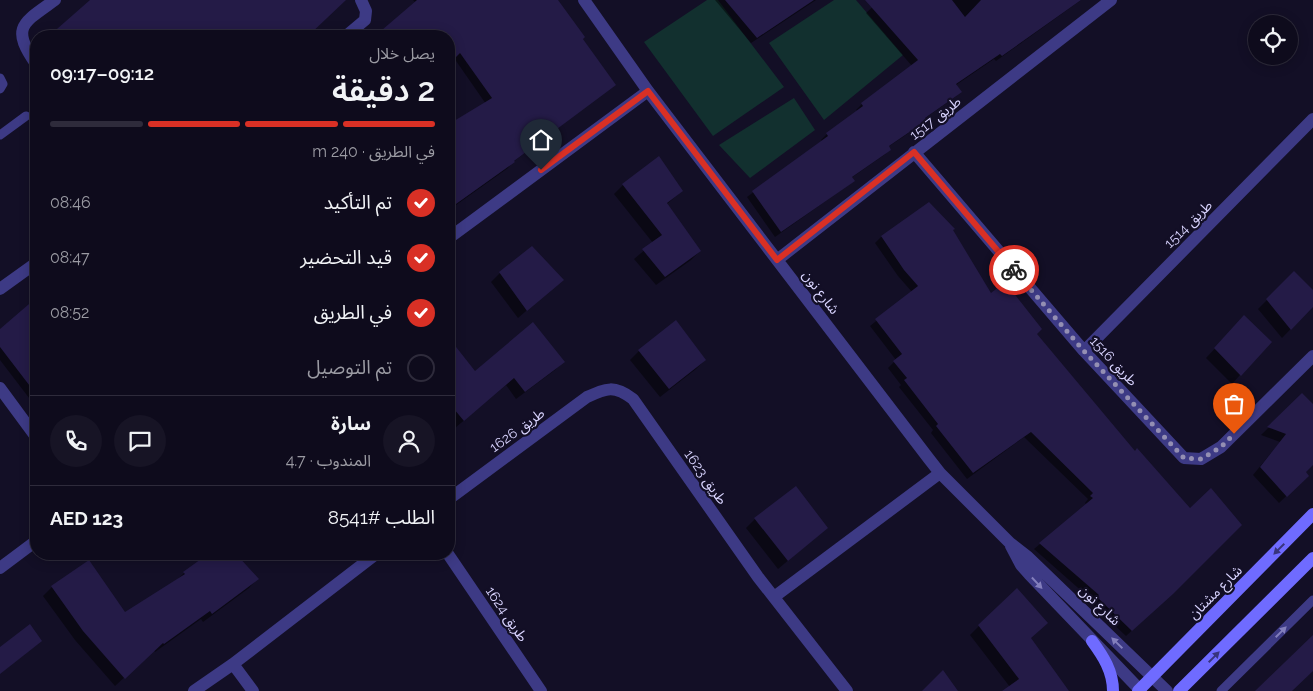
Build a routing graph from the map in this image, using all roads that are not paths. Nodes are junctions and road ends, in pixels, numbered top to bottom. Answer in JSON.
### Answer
{"nodes":[{"id":1,"x":55,"y":0,"type":"edge"},
{"id":2,"x":361,"y":0,"type":"edge"},
{"id":3,"x":584,"y":0,"type":"edge"},
{"id":4,"x":1111,"y":0,"type":"edge"},
{"id":5,"x":353,"y":30,"type":"edge"},
{"id":6,"x":30,"y":54,"type":"edge"},
{"id":7,"x":0,"y":78,"type":"edge"},
{"id":8,"x":0,"y":89,"type":"edge"},
{"id":9,"x":648,"y":91,"type":"junction"},
{"id":10,"x":26,"y":116,"type":"dead end"},
{"id":11,"x":1313,"y":119,"type":"edge"},
{"id":12,"x":0,"y":135,"type":"edge"},
{"id":13,"x":914,"y":152,"type":"junction"},
{"id":14,"x":455,"y":234,"type":"edge"},
{"id":15,"x":777,"y":260,"type":"junction"},
{"id":16,"x":30,"y":266,"type":"edge"},
{"id":17,"x":0,"y":289,"type":"edge"},
{"id":18,"x":1084,"y":351,"type":"junction"},
{"id":19,"x":1313,"y":356,"type":"edge"},
{"id":20,"x":0,"y":388,"type":"edge"},
{"id":21,"x":605,"y":389,"type":"joint"},
{"id":22,"x":30,"y":429,"type":"edge"},
{"id":23,"x":940,"y":473,"type":"junction"},
{"id":24,"x":455,"y":495,"type":"edge"},
{"id":25,"x":1313,"y":514,"type":"edge"},
{"id":26,"x":1010,"y":544,"type":"junction"},
{"id":27,"x":30,"y":546,"type":"edge"},
{"id":28,"x":1313,"y":558,"type":"edge"},
{"id":29,"x":368,"y":560,"type":"edge"},
{"id":30,"x":452,"y":560,"type":"edge"},
{"id":31,"x":0,"y":568,"type":"edge"},
{"id":32,"x":774,"y":597,"type":"junction"},
{"id":33,"x":1313,"y":600,"type":"edge"},
{"id":34,"x":1092,"y":641,"type":"junction"},
{"id":35,"x":233,"y":664,"type":"junction"},
{"id":36,"x":1152,"y":676,"type":"junction"},
{"id":37,"x":1140,"y":690,"type":"edge"},
{"id":38,"x":194,"y":691,"type":"edge"},
{"id":39,"x":253,"y":691,"type":"edge"},
{"id":40,"x":541,"y":691,"type":"edge"},
{"id":41,"x":847,"y":691,"type":"edge"},
{"id":42,"x":1113,"y":691,"type":"edge"},
{"id":43,"x":1167,"y":691,"type":"edge"},
{"id":44,"x":1179,"y":691,"type":"edge"},
{"id":45,"x":1221,"y":691,"type":"edge"}],
"edges":[{"from":1,"to":6,"type":"street"},
{"from":2,"to":5,"type":"street"},
{"from":3,"to":9,"type":"street","name":"شارع نون"},
{"from":4,"to":13,"type":"street","name":"طريق 1517"},
{"from":7,"to":8,"type":"lane"},
{"from":9,"to":14,"type":"street"},
{"from":9,"to":15,"type":"street","name":"شارع نون"},
{"from":10,"to":12,"type":"lane"},
{"from":11,"to":18,"type":"street","name":"طريق 1514"},
{"from":13,"to":15,"type":"street","name":"طريق 1517"},
{"from":13,"to":18,"type":"street","name":"طريق 1516"},
{"from":15,"to":23,"type":"street","name":"شارع نون"},
{"from":16,"to":17,"type":"street"},
{"from":18,"to":19,"type":"street","name":"طريق 1516"},
{"from":20,"to":22,"type":"street"},
{"from":21,"to":24,"type":"street","name":"طريق 1626"},
{"from":21,"to":32,"type":"street","name":"طريق 1623"},
{"from":23,"to":26,"type":"street","name":"شارع نون"},
{"from":23,"to":32,"type":"street"},
{"from":25,"to":36,"type":"street","name":"شارع مشتان","one_way":true},
{"from":26,"to":34,"type":"street","name":"شارع نون","one_way":true},
{"from":36,"to":26,"type":"street","name":"شارع نون","one_way":true},
{"from":27,"to":31,"type":"street"},
{"from":44,"to":28,"type":"street","one_way":true},
{"from":29,"to":35,"type":"street"},
{"from":30,"to":40,"type":"street","name":"طريق 1624"},
{"from":32,"to":41,"type":"street","name":"طريق 1623"},
{"from":45,"to":33,"type":"lane","one_way":true},
{"from":34,"to":37,"type":"street","name":"شارع نون"},
{"from":34,"to":42,"type":"street"},
{"from":35,"to":38,"type":"street"},
{"from":35,"to":39,"type":"street"},
{"from":36,"to":37,"type":"street","name":"شارع مشتان"},
{"from":36,"to":43,"type":"street","name":"شارع نون"}]}
